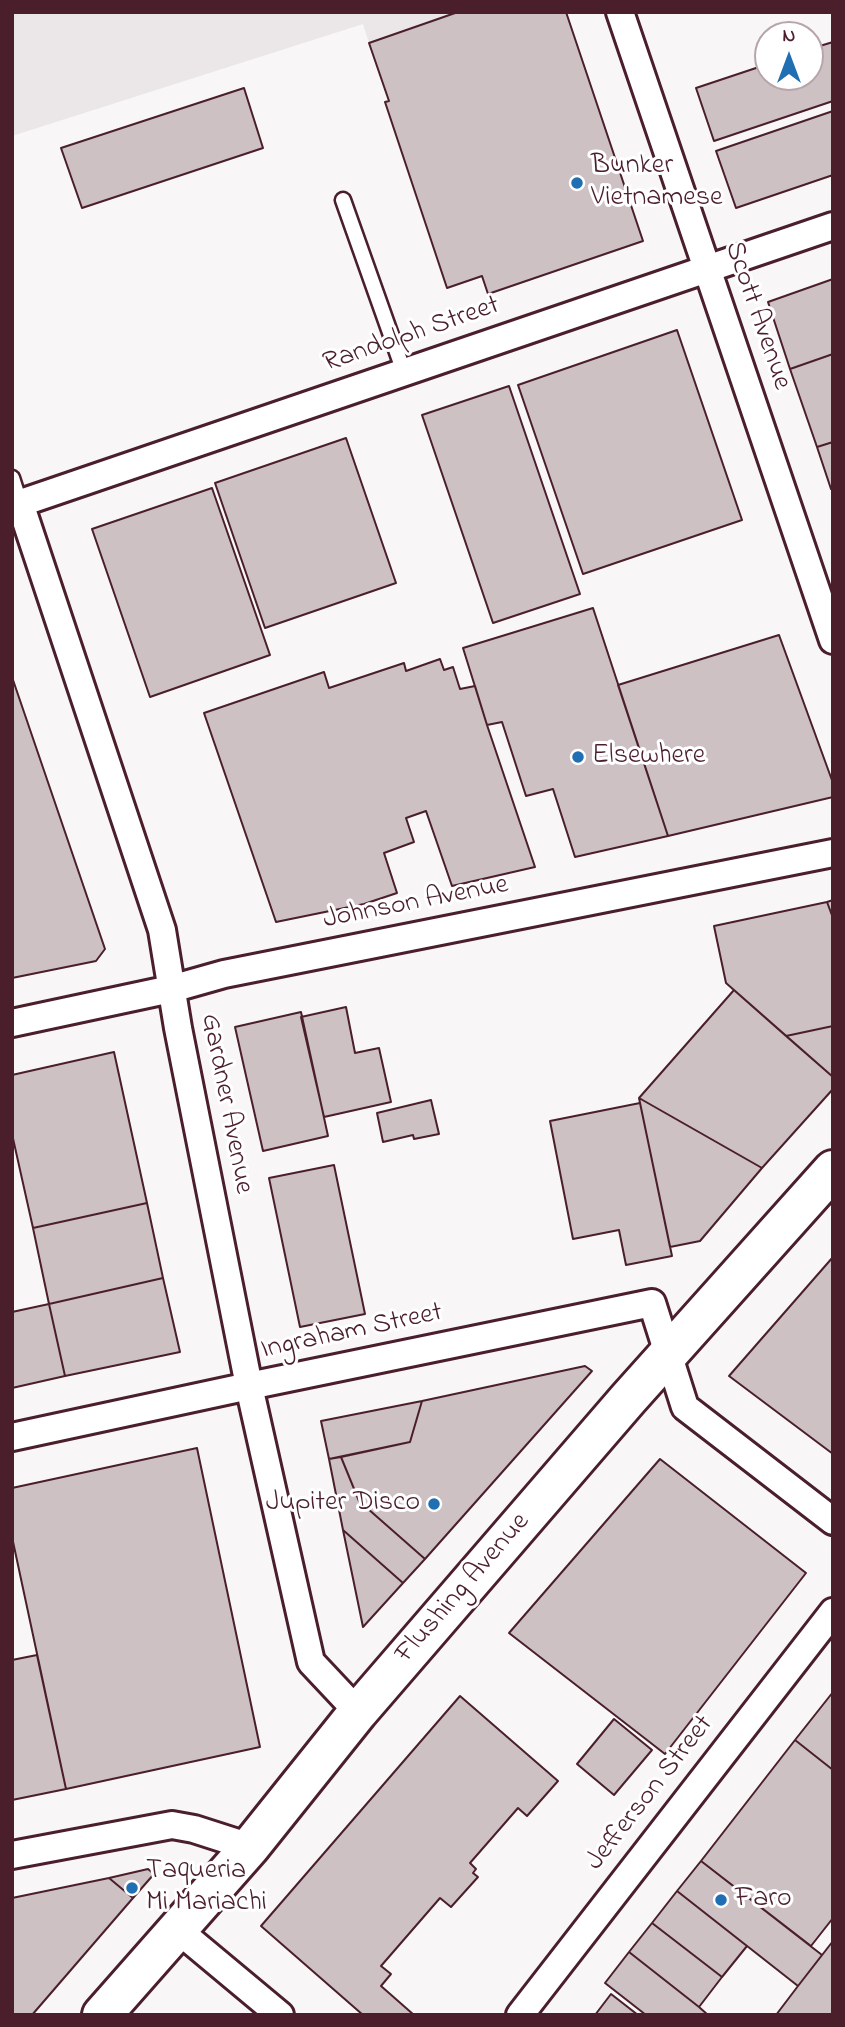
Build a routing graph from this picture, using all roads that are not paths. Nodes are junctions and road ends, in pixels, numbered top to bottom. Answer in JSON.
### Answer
{"nodes":[{"id":1,"x":620,"y":12,"type":"edge"},
{"id":2,"x":343,"y":200,"type":"dead end"},
{"id":3,"x":833,"y":226,"type":"edge"},
{"id":4,"x":707,"y":269,"type":"junction"},
{"id":5,"x":404,"y":372,"type":"junction"},
{"id":6,"x":15,"y":495,"type":"edge"},
{"id":7,"x":833,"y":640,"type":"edge"},
{"id":8,"x":833,"y":853,"type":"edge"},
{"id":9,"x":171,"y":989,"type":"junction"},
{"id":10,"x":12,"y":1023,"type":"edge"},
{"id":11,"x":833,"y":1170,"type":"edge"},
{"id":12,"x":670,"y":1354,"type":"junction"},
{"id":13,"x":249,"y":1386,"type":"junction"},
{"id":14,"x":12,"y":1437,"type":"edge"},
{"id":15,"x":833,"y":1521,"type":"edge"},
{"id":16,"x":833,"y":1612,"type":"edge"},
{"id":17,"x":358,"y":1712,"type":"junction"},
{"id":18,"x":250,"y":1847,"type":"junction"},
{"id":19,"x":12,"y":1855,"type":"edge"},
{"id":20,"x":178,"y":1930,"type":"junction"},
{"id":21,"x":102,"y":2015,"type":"edge"},
{"id":22,"x":280,"y":2015,"type":"edge"},
{"id":23,"x":520,"y":2015,"type":"edge"}],
"edges":[{"from":1,"to":4,"type":"street","name":"Scott Avenue"},
{"from":2,"to":5,"type":"lane"},
{"from":3,"to":4,"type":"street","name":"Randolph Street"},
{"from":4,"to":5,"type":"street","name":"Randolph Street"},
{"from":4,"to":7,"type":"street","name":"Scott Avenue"},
{"from":5,"to":6,"type":"street","name":"Randolph Street"},
{"from":6,"to":9,"type":"street","name":"Gardner Avenue"},
{"from":8,"to":9,"type":"street","name":"Johnson Avenue"},
{"from":9,"to":10,"type":"street","name":"Johnson Avenue"},
{"from":9,"to":13,"type":"street","name":"Gardner Avenue"},
{"from":11,"to":12,"type":"main road","name":"Flushing Avenue"},
{"from":12,"to":13,"type":"street","name":"Ingraham Street"},
{"from":12,"to":15,"type":"street"},
{"from":12,"to":17,"type":"main road","name":"Flushing Avenue"},
{"from":13,"to":14,"type":"street","name":"Ingraham Street"},
{"from":13,"to":17,"type":"street","name":"Gardner Avenue"},
{"from":16,"to":23,"type":"street","name":"Jefferson Street"},
{"from":17,"to":18,"type":"main road","name":"Flushing Avenue"},
{"from":18,"to":19,"type":"street"},
{"from":18,"to":20,"type":"main road","name":"Flushing Avenue"},
{"from":20,"to":21,"type":"main road","name":"Flushing Avenue"},
{"from":20,"to":22,"type":"street"}]}
